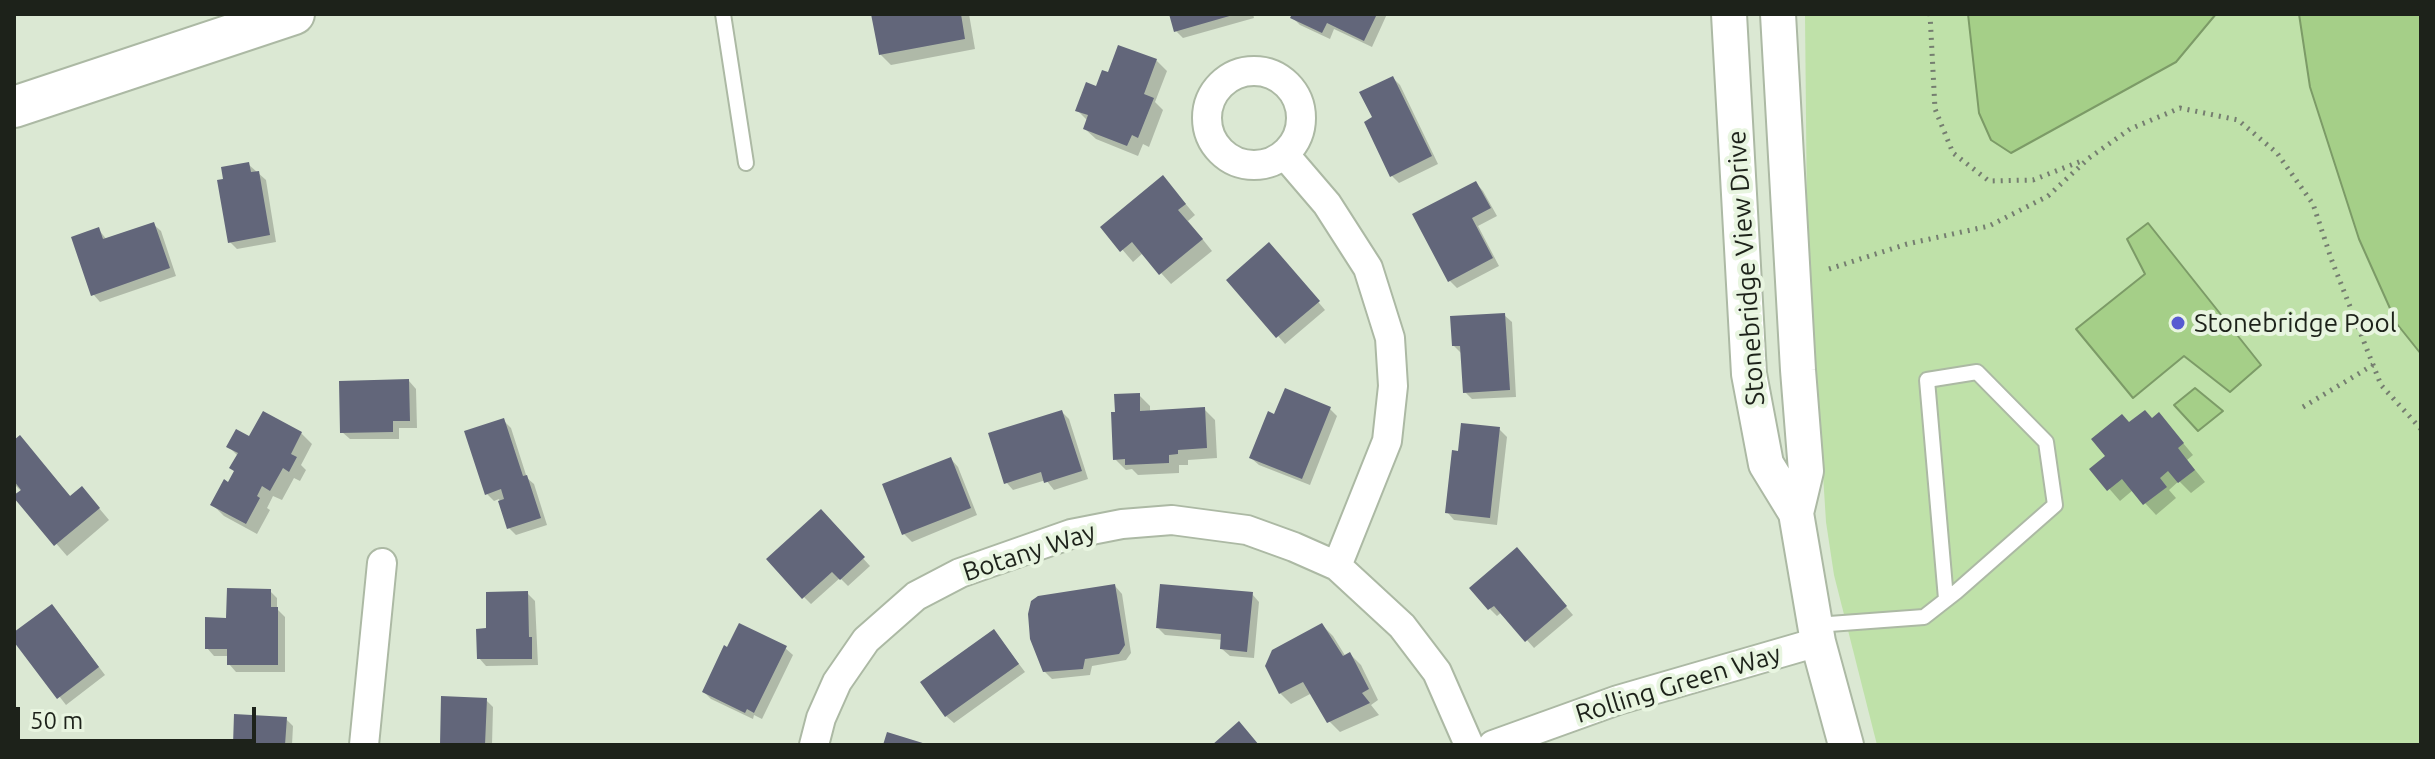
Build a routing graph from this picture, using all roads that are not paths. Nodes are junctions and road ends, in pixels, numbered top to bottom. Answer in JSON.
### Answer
{"nodes":[{"id":1,"x":294,"y":14,"type":"edge"},
{"id":2,"x":723,"y":14,"type":"edge"},
{"id":3,"x":1729,"y":14,"type":"edge"},
{"id":4,"x":1778,"y":14,"type":"edge"},
{"id":5,"x":14,"y":107,"type":"edge"},
{"id":6,"x":1285,"y":155,"type":"dead end"},
{"id":7,"x":746,"y":163,"type":"dead end"},
{"id":8,"x":1796,"y":513,"type":"junction"},
{"id":9,"x":382,"y":563,"type":"dead end"},
{"id":10,"x":1337,"y":566,"type":"junction"},
{"id":11,"x":1946,"y":599,"type":"junction"},
{"id":12,"x":1817,"y":633,"type":"junction"},
{"id":13,"x":364,"y":745,"type":"edge"},
{"id":14,"x":814,"y":745,"type":"edge"},
{"id":15,"x":1469,"y":745,"type":"edge"},
{"id":16,"x":1493,"y":745,"type":"edge"},
{"id":17,"x":1846,"y":745,"type":"edge"}],
"edges":[{"from":1,"to":5,"type":"main road"},
{"from":2,"to":7,"type":"lane"},
{"from":3,"to":8,"type":"street","name":"Stonebridge View Drive"},
{"from":4,"to":8,"type":"street","name":"Stonebridge View Drive"},
{"from":6,"to":10,"type":"street"},
{"from":8,"to":12,"type":"street","name":"Stonebridge View Drive"},
{"from":9,"to":13,"type":"street"},
{"from":10,"to":14,"type":"street","name":"Botany Way"},
{"from":10,"to":15,"type":"street","name":"Botany Way"},
{"from":11,"to":11,"type":"lane"},
{"from":11,"to":12,"type":"lane"},
{"from":12,"to":16,"type":"street","name":"Rolling Green Way"},
{"from":12,"to":17,"type":"street","name":"Stonebridge View Drive"}]}
